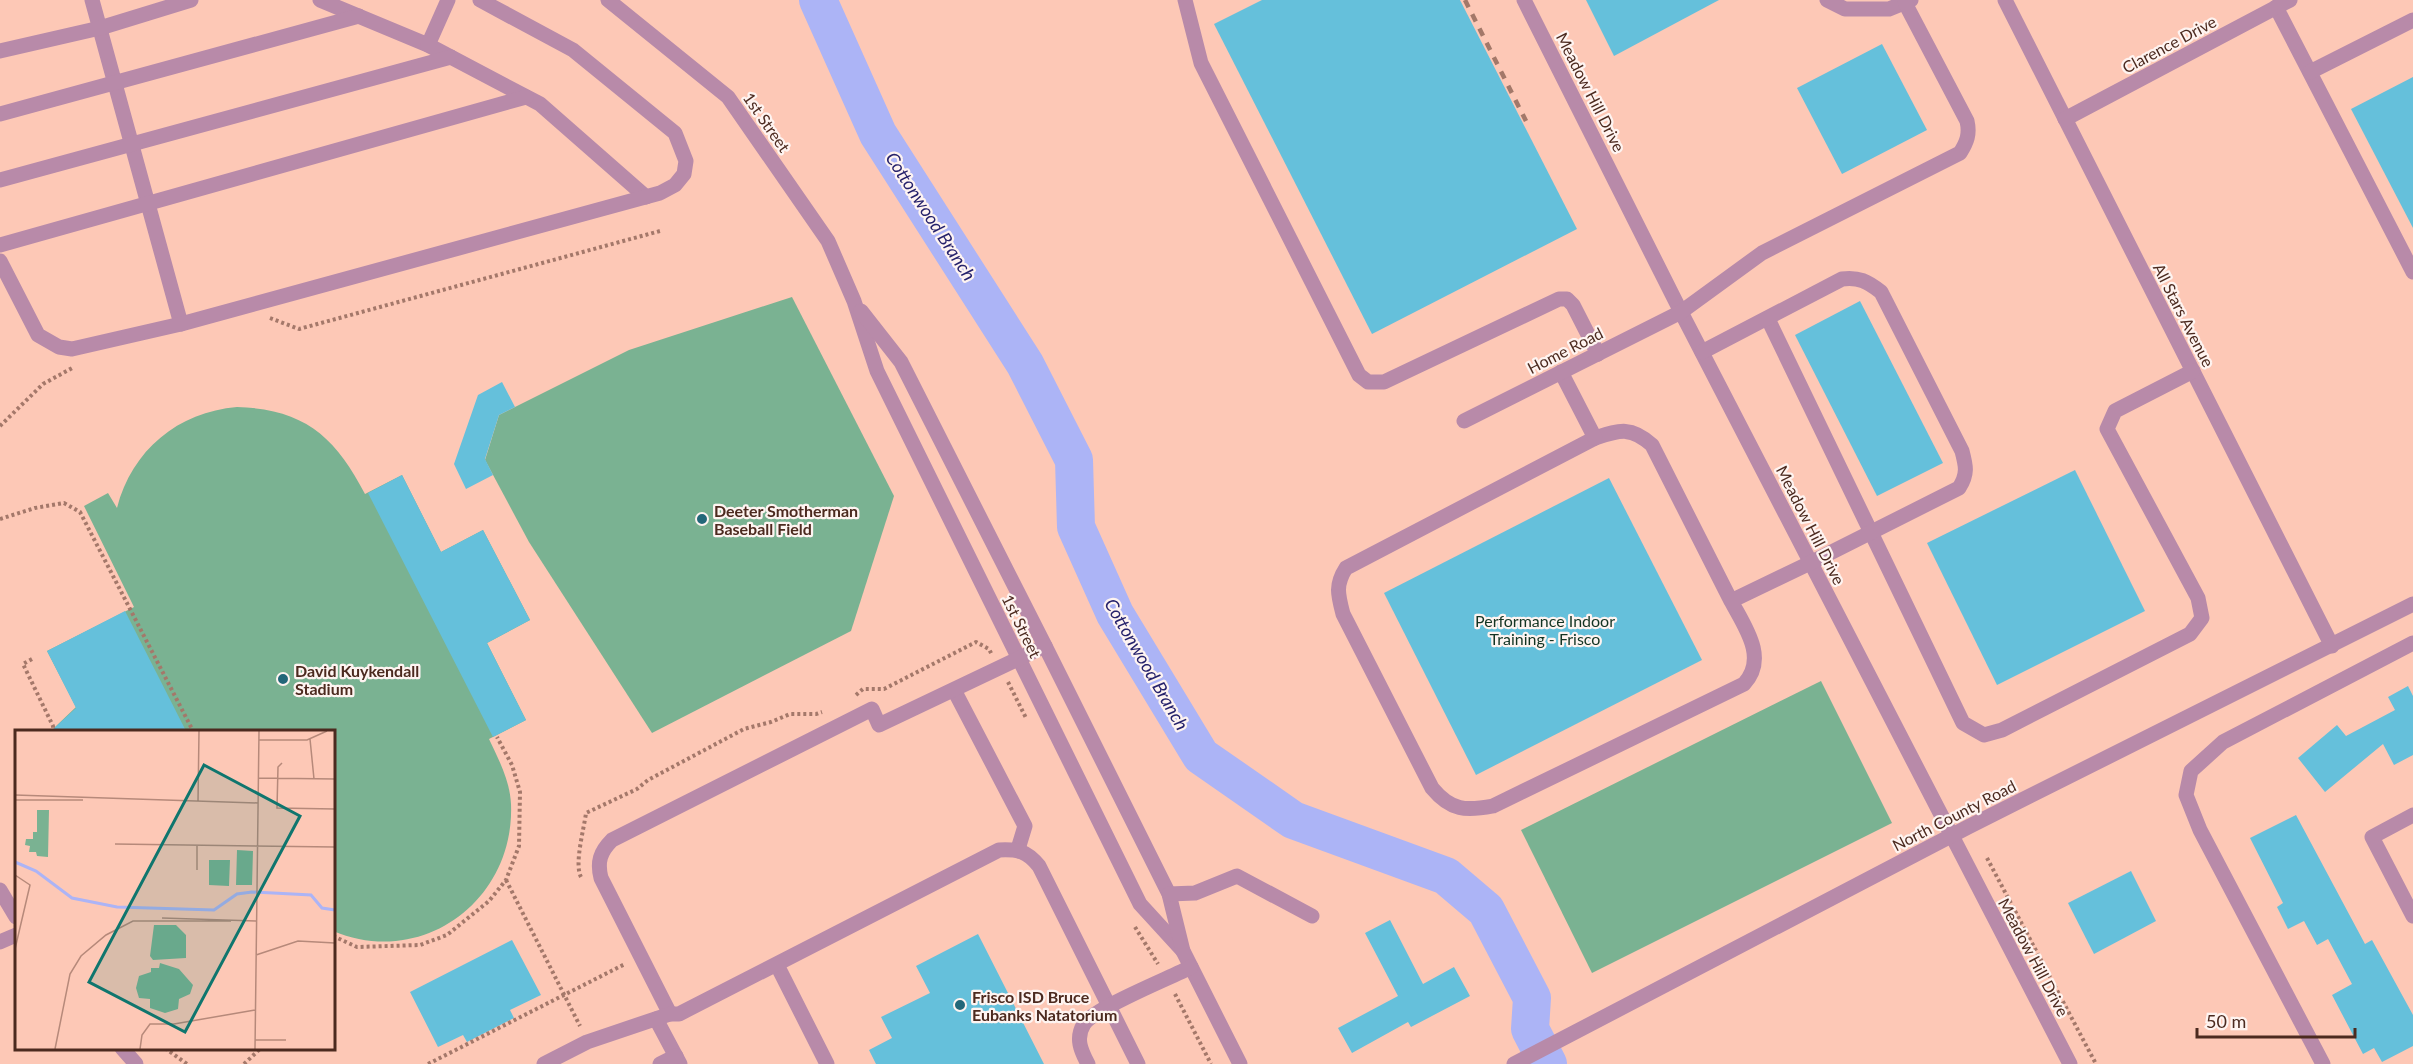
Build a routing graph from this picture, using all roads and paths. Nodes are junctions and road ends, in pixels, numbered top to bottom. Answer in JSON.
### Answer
{"nodes":[{"id":1,"x":92,"y":0,"type":"edge"},
{"id":2,"x":191,"y":0,"type":"edge"},
{"id":3,"x":320,"y":0,"type":"edge"},
{"id":4,"x":448,"y":0,"type":"edge"},
{"id":5,"x":480,"y":0,"type":"edge"},
{"id":6,"x":608,"y":0,"type":"edge"},
{"id":7,"x":1185,"y":0,"type":"edge"},
{"id":8,"x":1524,"y":0,"type":"edge"},
{"id":9,"x":1827,"y":0,"type":"edge"},
{"id":10,"x":2005,"y":0,"type":"edge"},
{"id":11,"x":1908,"y":2,"type":"edge"},
{"id":12,"x":2283,"y":4,"type":"edge"},
{"id":13,"x":358,"y":16,"type":"junction"},
{"id":14,"x":2413,"y":20,"type":"edge"},
{"id":15,"x":100,"y":28,"type":"junction"},
{"id":16,"x":428,"y":45,"type":"junction"},
{"id":17,"x":0,"y":51,"type":"edge"},
{"id":18,"x":451,"y":57,"type":"junction"},
{"id":19,"x":2310,"y":72,"type":"junction"},
{"id":20,"x":115,"y":82,"type":"junction"},
{"id":21,"x":526,"y":97,"type":"junction"},
{"id":22,"x":0,"y":114,"type":"edge"},
{"id":23,"x":2065,"y":120,"type":"junction"},
{"id":24,"x":132,"y":144,"type":"junction"},
{"id":25,"x":0,"y":180,"type":"edge"},
{"id":26,"x":646,"y":197,"type":"junction"},
{"id":27,"x":148,"y":203,"type":"junction"},
{"id":28,"x":660,"y":231,"type":"dead end"},
{"id":29,"x":0,"y":245,"type":"edge"},
{"id":30,"x":0,"y":261,"type":"edge"},
{"id":31,"x":2413,"y":271,"type":"edge"},
{"id":32,"x":854,"y":301,"type":"junction"},
{"id":33,"x":1681,"y":312,"type":"junction"},
{"id":34,"x":268,"y":317,"type":"dead end"},
{"id":35,"x":1768,"y":319,"type":"junction"},
{"id":36,"x":181,"y":324,"type":"junction"},
{"id":37,"x":1702,"y":352,"type":"junction"},
{"id":38,"x":1598,"y":354,"type":"junction"},
{"id":39,"x":75,"y":367,"type":"dead end"},
{"id":40,"x":2193,"y":371,"type":"junction"},
{"id":41,"x":1561,"y":372,"type":"junction"},
{"id":42,"x":1464,"y":421,"type":"dead end"},
{"id":43,"x":0,"y":426,"type":"edge"},
{"id":44,"x":1595,"y":438,"type":"junction"},
{"id":45,"x":0,"y":519,"type":"edge"},
{"id":46,"x":1871,"y":532,"type":"junction"},
{"id":47,"x":1810,"y":563,"type":"junction"},
{"id":48,"x":1731,"y":601,"type":"junction"},
{"id":49,"x":2413,"y":604,"type":"edge"},
{"id":50,"x":2413,"y":644,"type":"edge"},
{"id":51,"x":1045,"y":646,"type":"junction"},
{"id":52,"x":2332,"y":646,"type":"junction"},
{"id":53,"x":32,"y":659,"type":"dead end"},
{"id":54,"x":1019,"y":660,"type":"junction"},
{"id":55,"x":1001,"y":668,"type":"junction"},
{"id":56,"x":954,"y":690,"type":"junction"},
{"id":57,"x":850,"y":700,"type":"dead end"},
{"id":58,"x":825,"y":711,"type":"dead end"},
{"id":59,"x":1028,"y":721,"type":"dead end"},
{"id":60,"x":52,"y":730,"type":"edge"},
{"id":61,"x":192,"y":730,"type":"edge"},
{"id":62,"x":497,"y":737,"type":"dead end"},
{"id":63,"x":2413,"y":815,"type":"edge"},
{"id":64,"x":1951,"y":836,"type":"junction"},
{"id":65,"x":1018,"y":849,"type":"junction"},
{"id":66,"x":1987,"y":858,"type":"dead end"},
{"id":67,"x":506,"y":880,"type":"junction"},
{"id":68,"x":584,"y":882,"type":"dead end"},
{"id":69,"x":0,"y":890,"type":"edge"},
{"id":70,"x":1169,"y":894,"type":"junction"},
{"id":71,"x":15,"y":915,"type":"edge"},
{"id":72,"x":1312,"y":916,"type":"dead end"},
{"id":73,"x":2413,"y":916,"type":"edge"},
{"id":74,"x":1132,"y":922,"type":"dead end"},
{"id":75,"x":15,"y":935,"type":"edge"},
{"id":76,"x":334,"y":936,"type":"edge"},
{"id":77,"x":0,"y":942,"type":"edge"},
{"id":78,"x":1183,"y":951,"type":"junction"},
{"id":79,"x":628,"y":962,"type":"dead end"},
{"id":80,"x":777,"y":965,"type":"junction"},
{"id":81,"x":1191,"y":968,"type":"junction"},
{"id":82,"x":1167,"y":979,"type":"junction"},
{"id":83,"x":564,"y":995,"type":"junction"},
{"id":84,"x":1109,"y":1007,"type":"junction"},
{"id":85,"x":663,"y":1017,"type":"junction"},
{"id":86,"x":587,"y":1042,"type":"junction"},
{"id":87,"x":124,"y":1049,"type":"edge"},
{"id":88,"x":168,"y":1049,"type":"edge"},
{"id":89,"x":259,"y":1049,"type":"edge"},
{"id":90,"x":678,"y":1060,"type":"edge"},
{"id":91,"x":136,"y":1064,"type":"edge"},
{"id":92,"x":187,"y":1064,"type":"edge"},
{"id":93,"x":244,"y":1064,"type":"edge"},
{"id":94,"x":428,"y":1064,"type":"edge"},
{"id":95,"x":544,"y":1064,"type":"edge"},
{"id":96,"x":660,"y":1064,"type":"edge"},
{"id":97,"x":827,"y":1064,"type":"edge"},
{"id":98,"x":1088,"y":1064,"type":"edge"},
{"id":99,"x":1138,"y":1064,"type":"edge"},
{"id":100,"x":1211,"y":1064,"type":"edge"},
{"id":101,"x":1240,"y":1064,"type":"edge"},
{"id":102,"x":1514,"y":1064,"type":"edge"},
{"id":103,"x":2070,"y":1064,"type":"edge"},
{"id":104,"x":2096,"y":1064,"type":"edge"},
{"id":105,"x":2323,"y":1064,"type":"edge"}],
"edges":[{"from":1,"to":15,"type":"street"},
{"from":2,"to":15,"type":"street"},
{"from":3,"to":13,"type":"street"},
{"from":4,"to":16,"type":"street"},
{"from":5,"to":26,"type":"street"},
{"from":6,"to":32,"type":"street","name":"1st Street"},
{"from":7,"to":38,"type":"street"},
{"from":8,"to":33,"type":"street","name":"Meadow Hill Drive"},
{"from":9,"to":11,"type":"street"},
{"from":10,"to":23,"type":"street","name":"All Stars Avenue"},
{"from":11,"to":33,"type":"street","name":"Home Road"},
{"from":12,"to":19,"type":"street"},
{"from":12,"to":23,"type":"street","name":"Clarence Drive"},
{"from":13,"to":16,"type":"street"},
{"from":13,"to":20,"type":"street"},
{"from":14,"to":19,"type":"street"},
{"from":15,"to":17,"type":"street"},
{"from":15,"to":20,"type":"street"},
{"from":16,"to":18,"type":"street"},
{"from":18,"to":21,"type":"street"},
{"from":18,"to":24,"type":"street"},
{"from":19,"to":31,"type":"street"},
{"from":20,"to":22,"type":"street"},
{"from":20,"to":24,"type":"street"},
{"from":21,"to":26,"type":"street"},
{"from":21,"to":27,"type":"street"},
{"from":23,"to":40,"type":"street","name":"All Stars Avenue"},
{"from":24,"to":25,"type":"street"},
{"from":24,"to":27,"type":"street"},
{"from":26,"to":36,"type":"street"},
{"from":27,"to":29,"type":"street"},
{"from":27,"to":36,"type":"street"},
{"from":28,"to":34,"type":"path"},
{"from":30,"to":36,"type":"street"},
{"from":32,"to":51,"type":"street","name":"1st Street"},
{"from":32,"to":54,"type":"street","name":"1st Street"},
{"from":33,"to":37,"type":"street","name":"Meadow Hill Drive"},
{"from":33,"to":38,"type":"street","name":"Home Road"},
{"from":35,"to":37,"type":"street"},
{"from":35,"to":46,"type":"street"},
{"from":35,"to":46,"type":"street"},
{"from":37,"to":47,"type":"street","name":"Meadow Hill Drive"},
{"from":38,"to":41,"type":"street","name":"Home Road"},
{"from":39,"to":43,"type":"path"},
{"from":40,"to":46,"type":"street"},
{"from":40,"to":52,"type":"street","name":"All Stars Avenue"},
{"from":41,"to":42,"type":"street","name":"Home Road"},
{"from":41,"to":44,"type":"street"},
{"from":44,"to":48,"type":"street"},
{"from":44,"to":48,"type":"street"},
{"from":45,"to":61,"type":"path"},
{"from":46,"to":47,"type":"street"},
{"from":47,"to":48,"type":"street"},
{"from":47,"to":64,"type":"street","name":"Meadow Hill Drive"},
{"from":49,"to":52,"type":"street","name":"North County Road"},
{"from":50,"to":105,"type":"street"},
{"from":51,"to":54,"type":"street"},
{"from":51,"to":70,"type":"street","name":"1st Street"},
{"from":52,"to":64,"type":"street","name":"North County Road"},
{"from":53,"to":60,"type":"path"},
{"from":54,"to":55,"type":"street"},
{"from":54,"to":78,"type":"street","name":"1st Street"},
{"from":55,"to":56,"type":"street"},
{"from":55,"to":57,"type":"path"},
{"from":55,"to":59,"type":"path"},
{"from":56,"to":65,"type":"street"},
{"from":56,"to":85,"type":"street"},
{"from":58,"to":68,"type":"path"},
{"from":62,"to":67,"type":"path"},
{"from":63,"to":73,"type":"street"},
{"from":64,"to":102,"type":"street","name":"North County Road"},
{"from":64,"to":103,"type":"street","name":"Meadow Hill Drive"},
{"from":65,"to":80,"type":"street"},
{"from":65,"to":84,"type":"street"},
{"from":66,"to":104,"type":"path"},
{"from":67,"to":76,"type":"path"},
{"from":67,"to":83,"type":"path"},
{"from":69,"to":71,"type":"street"},
{"from":70,"to":72,"type":"street"},
{"from":70,"to":78,"type":"street","name":"1st Street"},
{"from":74,"to":82,"type":"path"},
{"from":75,"to":77,"type":"street"},
{"from":78,"to":81,"type":"street","name":"1st Street"},
{"from":79,"to":83,"type":"path"},
{"from":80,"to":85,"type":"street"},
{"from":80,"to":97,"type":"street"},
{"from":81,"to":82,"type":"street"},
{"from":81,"to":101,"type":"street","name":"1st Street"},
{"from":82,"to":84,"type":"street"},
{"from":82,"to":100,"type":"path"},
{"from":83,"to":86,"type":"path"},
{"from":83,"to":94,"type":"path"},
{"from":84,"to":98,"type":"street"},
{"from":84,"to":99,"type":"street"},
{"from":85,"to":86,"type":"street"},
{"from":85,"to":90,"type":"street"},
{"from":86,"to":95,"type":"street"},
{"from":87,"to":91,"type":"street"},
{"from":88,"to":92,"type":"path"},
{"from":89,"to":93,"type":"path"},
{"from":90,"to":96,"type":"street"}]}
